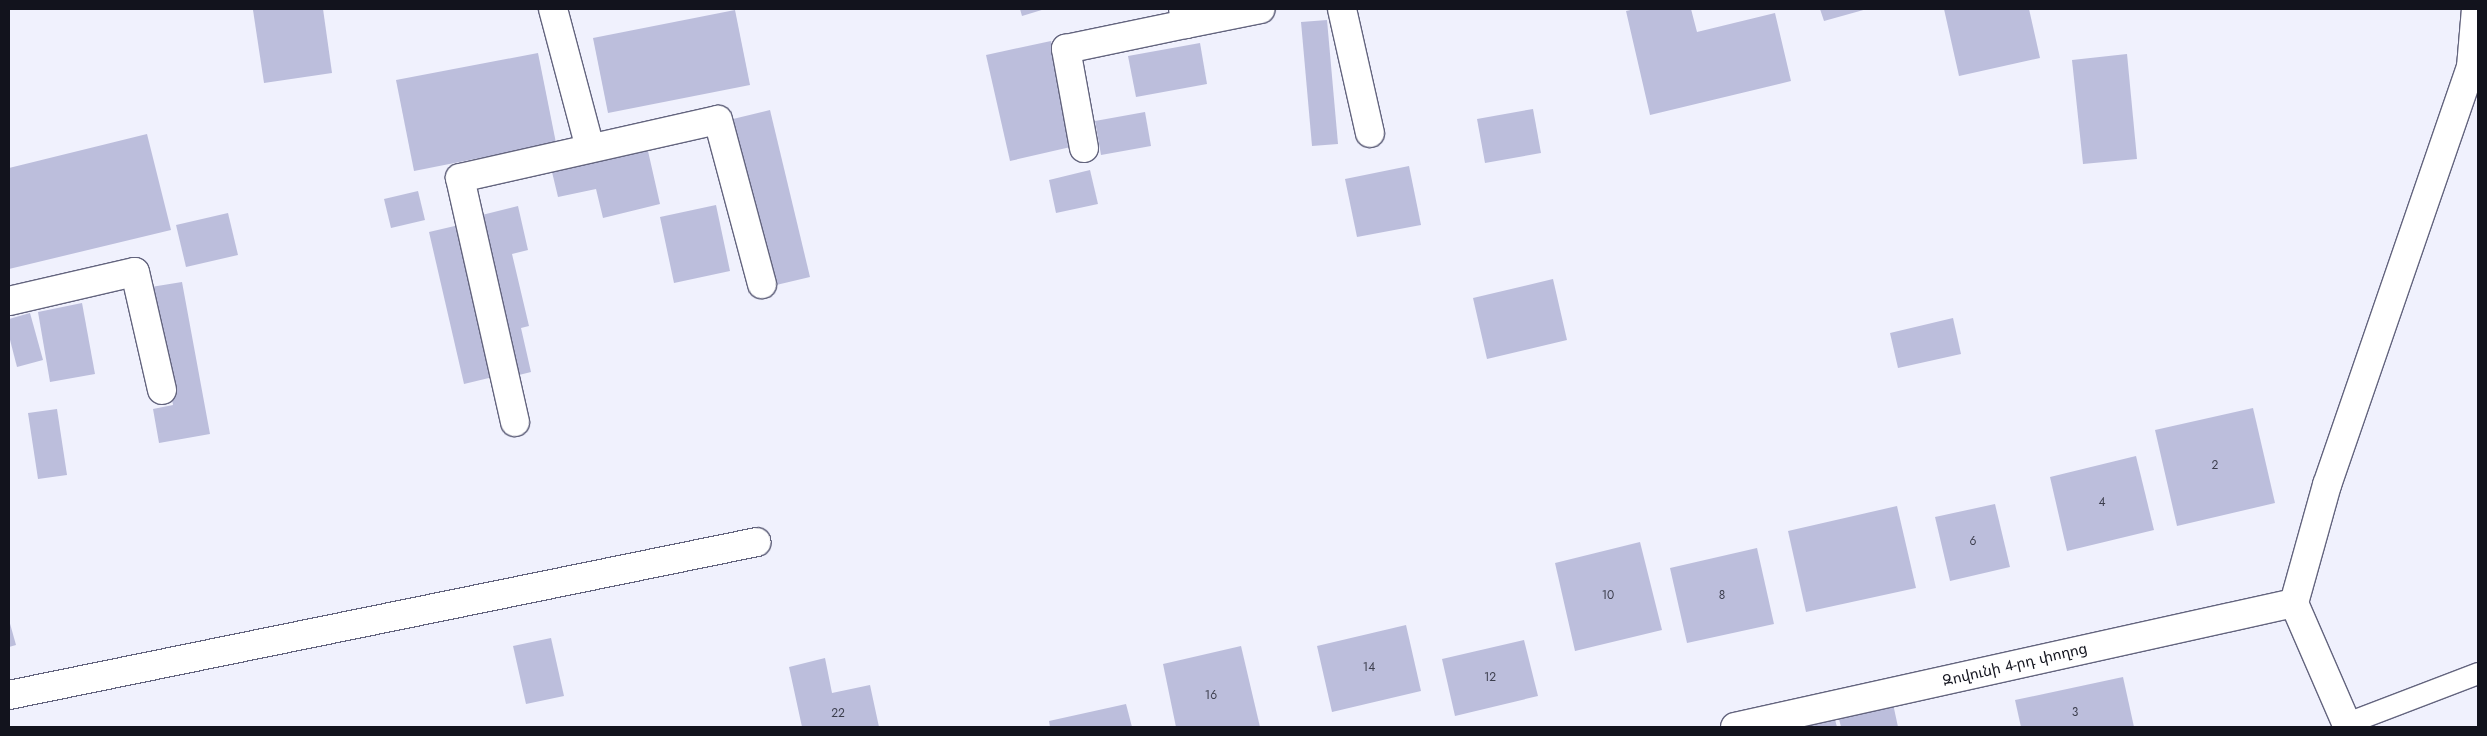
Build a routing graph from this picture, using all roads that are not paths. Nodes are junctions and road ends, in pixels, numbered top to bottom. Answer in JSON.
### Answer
{"nodes":[{"id":1,"x":553,"y":9,"type":"edge"},
{"id":2,"x":1261,"y":9,"type":"edge"},
{"id":3,"x":1342,"y":9,"type":"edge"},
{"id":4,"x":2476,"y":9,"type":"edge"},
{"id":5,"x":1185,"y":16,"type":"edge"},
{"id":6,"x":1370,"y":133,"type":"dead end"},
{"id":7,"x":590,"y":148,"type":"junction"},
{"id":8,"x":1084,"y":148,"type":"dead end"},
{"id":9,"x":762,"y":284,"type":"dead end"},
{"id":10,"x":9,"y":301,"type":"edge"},
{"id":11,"x":162,"y":390,"type":"dead end"},
{"id":12,"x":515,"y":422,"type":"dead end"},
{"id":13,"x":757,"y":542,"type":"dead end"},
{"id":14,"x":2294,"y":603,"type":"junction"},
{"id":15,"x":2478,"y":673,"type":"edge"},
{"id":16,"x":9,"y":695,"type":"edge"},
{"id":17,"x":2348,"y":725,"type":"edge"},
{"id":18,"x":1735,"y":727,"type":"edge"}],
"edges":[{"from":1,"to":7,"type":"street"},
{"from":2,"to":5,"type":"street"},
{"from":3,"to":6,"type":"street"},
{"from":4,"to":14,"type":"street"},
{"from":5,"to":8,"type":"street"},
{"from":7,"to":9,"type":"street"},
{"from":7,"to":12,"type":"street"},
{"from":10,"to":11,"type":"street"},
{"from":13,"to":16,"type":"street"},
{"from":14,"to":17,"type":"street"},
{"from":14,"to":18,"type":"street","name":"Զովունի 4-րդ փողոց"},
{"from":15,"to":17,"type":"lane"}]}
